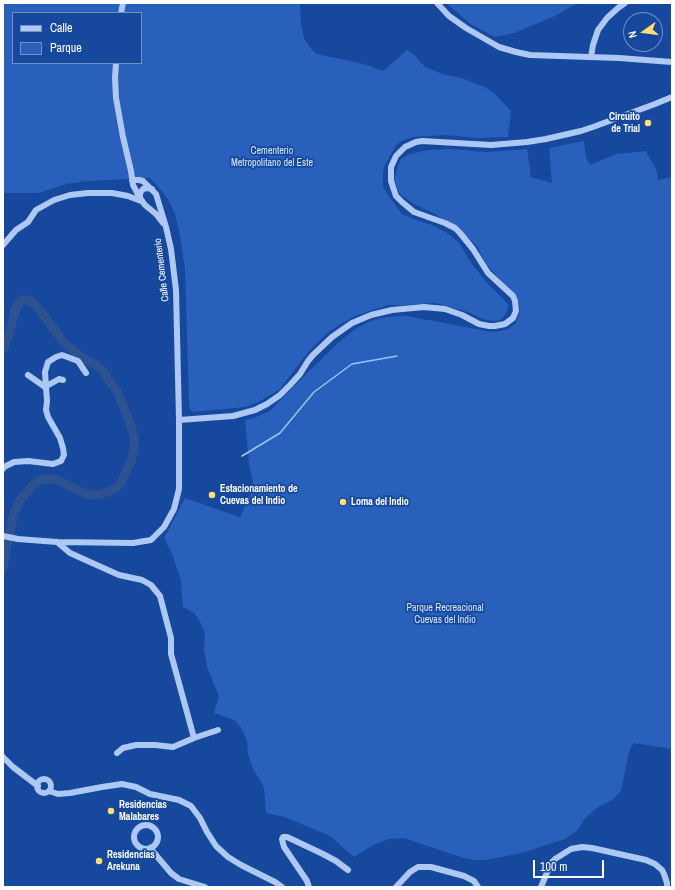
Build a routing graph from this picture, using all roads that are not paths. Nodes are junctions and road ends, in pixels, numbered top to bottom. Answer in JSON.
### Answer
{"nodes":[{"id":1,"x":437,"y":3,"type":"edge"},
{"id":2,"x":625,"y":3,"type":"edge"},
{"id":3,"x":591,"y":57,"type":"junction"},
{"id":4,"x":672,"y":62,"type":"edge"},
{"id":5,"x":116,"y":64,"type":"edge"},
{"id":6,"x":672,"y":97,"type":"edge"},
{"id":7,"x":132,"y":180,"type":"junction"},
{"id":8,"x":152,"y":189,"type":"junction"},
{"id":9,"x":141,"y":200,"type":"junction"},
{"id":10,"x":166,"y":227,"type":"junction"},
{"id":11,"x":3,"y":245,"type":"edge"},
{"id":12,"x":86,"y":373,"type":"dead end"},
{"id":13,"x":28,"y":375,"type":"dead end"},
{"id":14,"x":63,"y":380,"type":"dead end"},
{"id":15,"x":45,"y":387,"type":"junction"},
{"id":16,"x":179,"y":420,"type":"junction"},
{"id":17,"x":3,"y":469,"type":"edge"},
{"id":18,"x":3,"y":536,"type":"edge"},
{"id":19,"x":57,"y":542,"type":"junction"},
{"id":20,"x":218,"y":730,"type":"dead end"},
{"id":21,"x":194,"y":738,"type":"junction"},
{"id":22,"x":117,"y":753,"type":"dead end"},
{"id":23,"x":3,"y":757,"type":"edge"},
{"id":24,"x":38,"y":786,"type":"junction"},
{"id":25,"x":49,"y":791,"type":"junction"},
{"id":26,"x":150,"y":848,"type":"dead end"},
{"id":27,"x":348,"y":870,"type":"dead end"},
{"id":28,"x":205,"y":887,"type":"edge"},
{"id":29,"x":282,"y":887,"type":"edge"},
{"id":30,"x":309,"y":887,"type":"edge"},
{"id":31,"x":396,"y":887,"type":"edge"},
{"id":32,"x":478,"y":887,"type":"edge"},
{"id":33,"x":541,"y":887,"type":"edge"},
{"id":34,"x":667,"y":887,"type":"edge"}],
"edges":[{"from":1,"to":3,"type":"street"},
{"from":2,"to":3,"type":"street"},
{"from":3,"to":4,"type":"street"},
{"from":5,"to":7,"type":"street"},
{"from":6,"to":16,"type":"street"},
{"from":7,"to":8,"type":"street"},
{"from":7,"to":9,"type":"street"},
{"from":8,"to":9,"type":"street"},
{"from":8,"to":10,"type":"street","name":"Calle Cementerio"},
{"from":9,"to":10,"type":"street"},
{"from":9,"to":11,"type":"street"},
{"from":10,"to":16,"type":"street","name":"Calle Cementerio"},
{"from":12,"to":15,"type":"street"},
{"from":13,"to":15,"type":"street"},
{"from":14,"to":15,"type":"street"},
{"from":15,"to":17,"type":"street"},
{"from":16,"to":19,"type":"street","name":"Calle Cementerio"},
{"from":18,"to":19,"type":"street","name":"Calle Cementerio"},
{"from":19,"to":21,"type":"street"},
{"from":20,"to":21,"type":"street"},
{"from":21,"to":22,"type":"street"},
{"from":23,"to":24,"type":"street"},
{"from":24,"to":25,"type":"street"},
{"from":24,"to":25,"type":"street"},
{"from":25,"to":29,"type":"street"},
{"from":26,"to":28,"type":"street"},
{"from":27,"to":30,"type":"street"},
{"from":31,"to":32,"type":"street"},
{"from":33,"to":34,"type":"street"}]}
